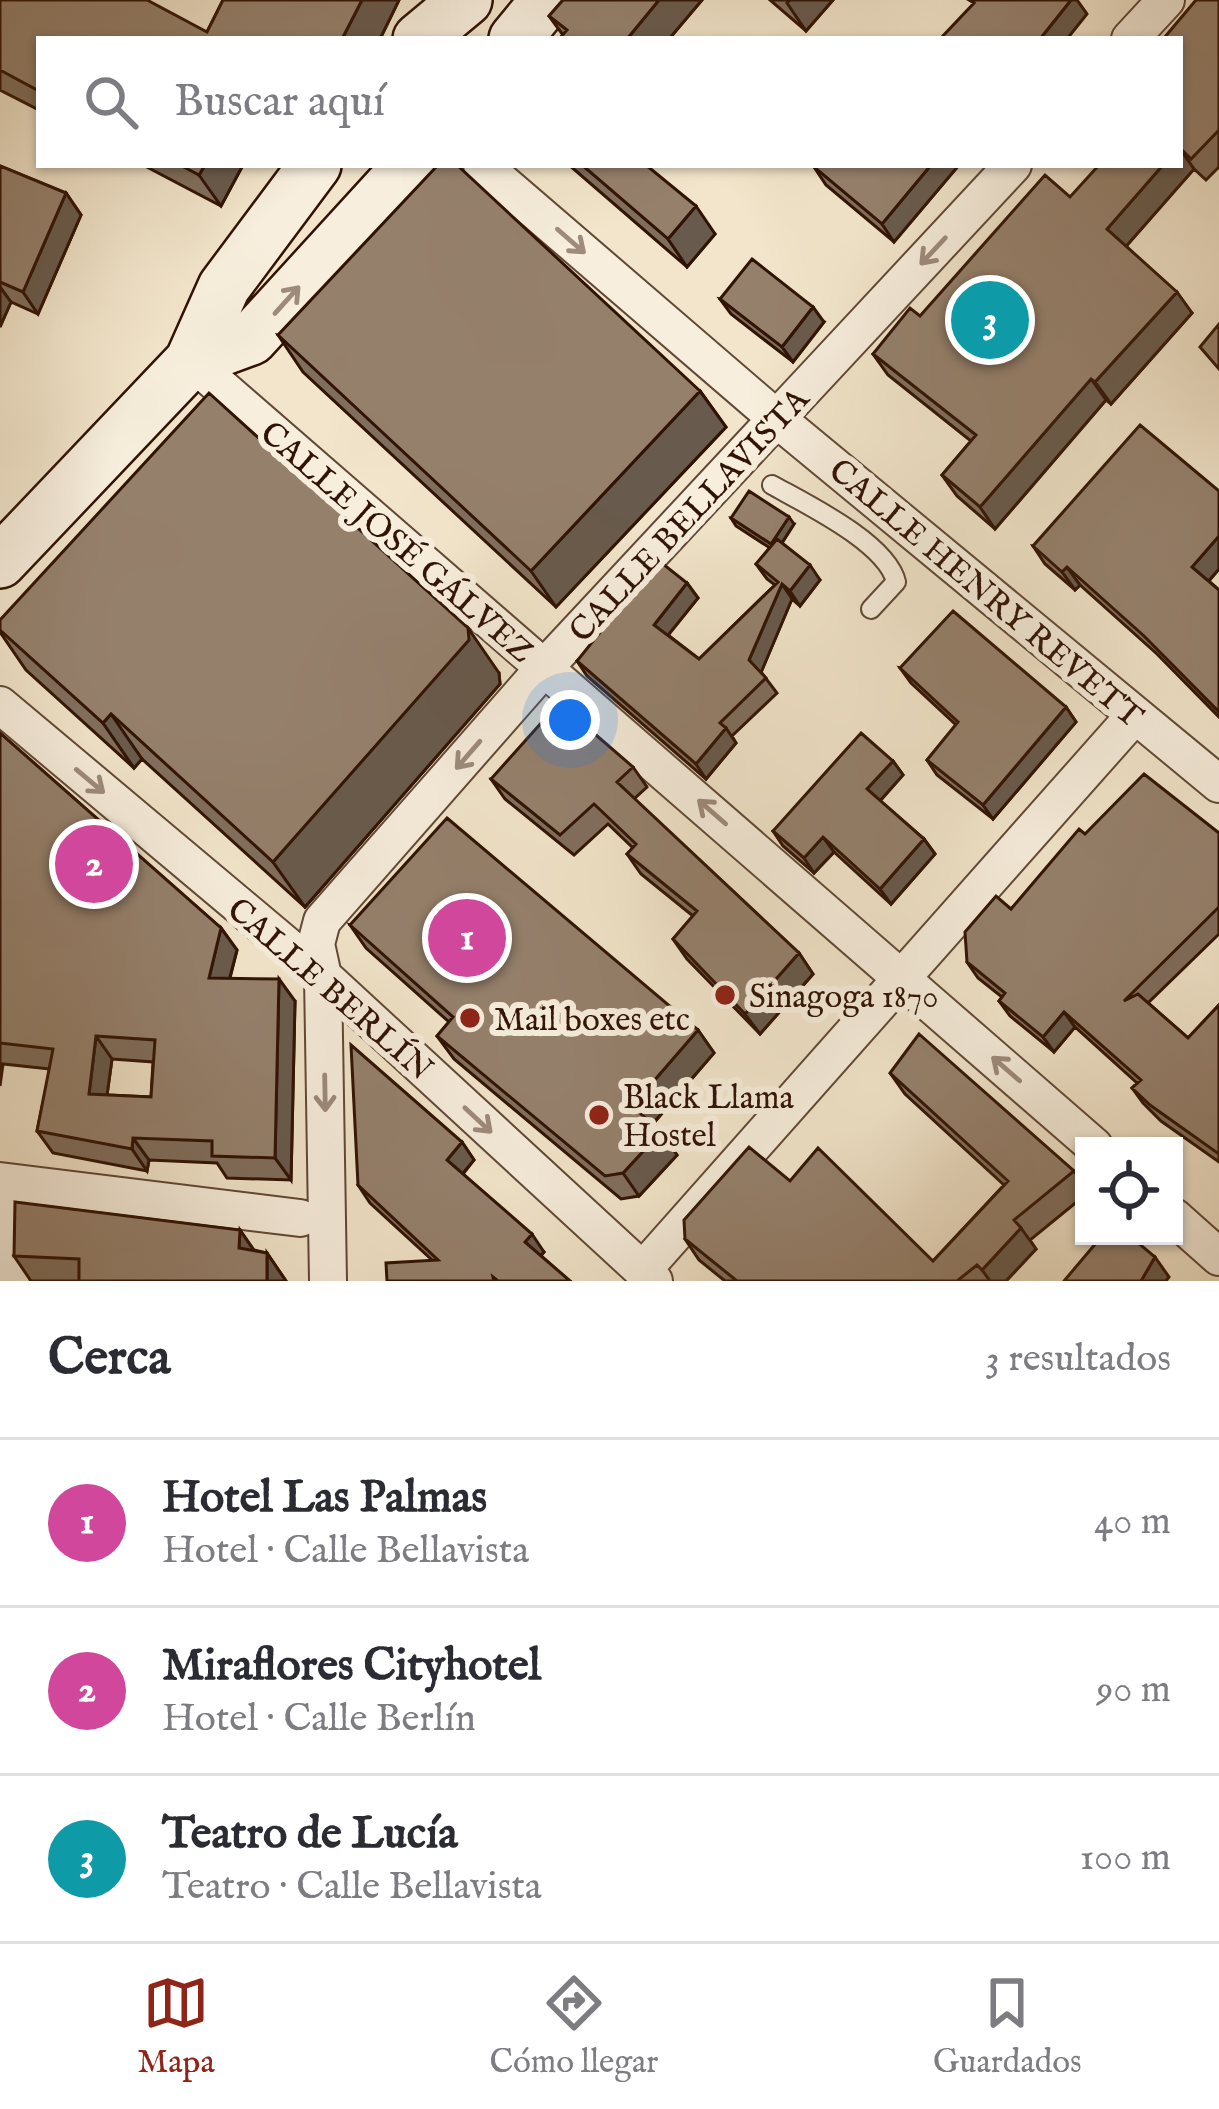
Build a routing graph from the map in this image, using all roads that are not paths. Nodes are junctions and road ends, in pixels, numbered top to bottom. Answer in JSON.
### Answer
{"nodes":[{"id":1,"x":422,"y":0,"type":"edge"},
{"id":2,"x":466,"y":0,"type":"edge"},
{"id":3,"x":547,"y":0,"type":"edge"},
{"id":4,"x":1166,"y":0,"type":"edge"},
{"id":5,"x":404,"y":36,"type":"edge"},
{"id":6,"x":423,"y":36,"type":"edge"},
{"id":7,"x":517,"y":36,"type":"edge"},
{"id":8,"x":1133,"y":36,"type":"edge"},
{"id":9,"x":313,"y":168,"type":"edge"},
{"id":10,"x":407,"y":168,"type":"edge"},
{"id":11,"x":485,"y":168,"type":"edge"},
{"id":12,"x":1010,"y":168,"type":"edge"},
{"id":13,"x":191,"y":361,"type":"junction"},
{"id":14,"x":777,"y":419,"type":"junction"},
{"id":15,"x":857,"y":484,"type":"junction"},
{"id":16,"x":772,"y":485,"type":"dead end"},
{"id":17,"x":832,"y":518,"type":"junction"},
{"id":18,"x":0,"y":562,"type":"edge"},
{"id":19,"x":871,"y":608,"type":"dead end"},
{"id":20,"x":545,"y":668,"type":"junction"},
{"id":21,"x":0,"y":705,"type":"edge"},
{"id":22,"x":1135,"y":715,"type":"junction"},
{"id":23,"x":1219,"y":784,"type":"edge"},
{"id":24,"x":323,"y":976,"type":"junction"},
{"id":25,"x":903,"y":977,"type":"junction"},
{"id":26,"x":1084,"y":1137,"type":"edge"},
{"id":27,"x":6,"y":1182,"type":"edge"},
{"id":28,"x":300,"y":1218,"type":"dead end"},
{"id":29,"x":1183,"y":1225,"type":"edge"},
{"id":30,"x":1219,"y":1256,"type":"edge"},
{"id":31,"x":648,"y":1276,"type":"edge"},
{"id":32,"x":11,"y":1280,"type":"edge"},
{"id":33,"x":328,"y":1281,"type":"edge"}],
"edges":[{"from":1,"to":5,"type":"main road"},
{"from":2,"to":6,"type":"main road"},
{"from":3,"to":7,"type":"main road"},
{"from":4,"to":8,"type":"street"},
{"from":9,"to":13,"type":"main road"},
{"from":13,"to":10,"type":"main road","one_way":true},
{"from":11,"to":14,"type":"street","name":"CALLE HENRY REVETT","one_way":true},
{"from":12,"to":14,"type":"street","name":"CALLE BELLAVISTA","one_way":true},
{"from":13,"to":18,"type":"main road"},
{"from":13,"to":20,"type":"street","name":"CALLE JOSÉ GÁLVEZ"},
{"from":14,"to":15,"type":"street","name":"CALLE HENRY REVETT"},
{"from":14,"to":20,"type":"street","name":"CALLE BELLAVISTA"},
{"from":15,"to":17,"type":"lane"},
{"from":15,"to":22,"type":"street","name":"CALLE HENRY REVETT"},
{"from":16,"to":17,"type":"lane"},
{"from":17,"to":19,"type":"lane"},
{"from":20,"to":24,"type":"street","name":"CALLE BELLAVISTA","one_way":true},
{"from":25,"to":20,"type":"street","name":"CALLE JOSÉ GÁLVEZ","one_way":true},
{"from":21,"to":24,"type":"street","name":"CALLE BERLÍN","one_way":true},
{"from":22,"to":23,"type":"street","name":"CALLE HENRY REVETT"},
{"from":22,"to":25,"type":"street"},
{"from":24,"to":31,"type":"street","name":"CALLE BERLÍN","one_way":true},
{"from":24,"to":33,"type":"street","name":"CALLE BELLAVISTA","one_way":true},
{"from":26,"to":25,"type":"street","name":"CALLE JOSÉ GÁLVEZ","one_way":true},
{"from":25,"to":31,"type":"street"},
{"from":27,"to":28,"type":"street"},
{"from":27,"to":32,"type":"street"},
{"from":29,"to":30,"type":"street"}]}
